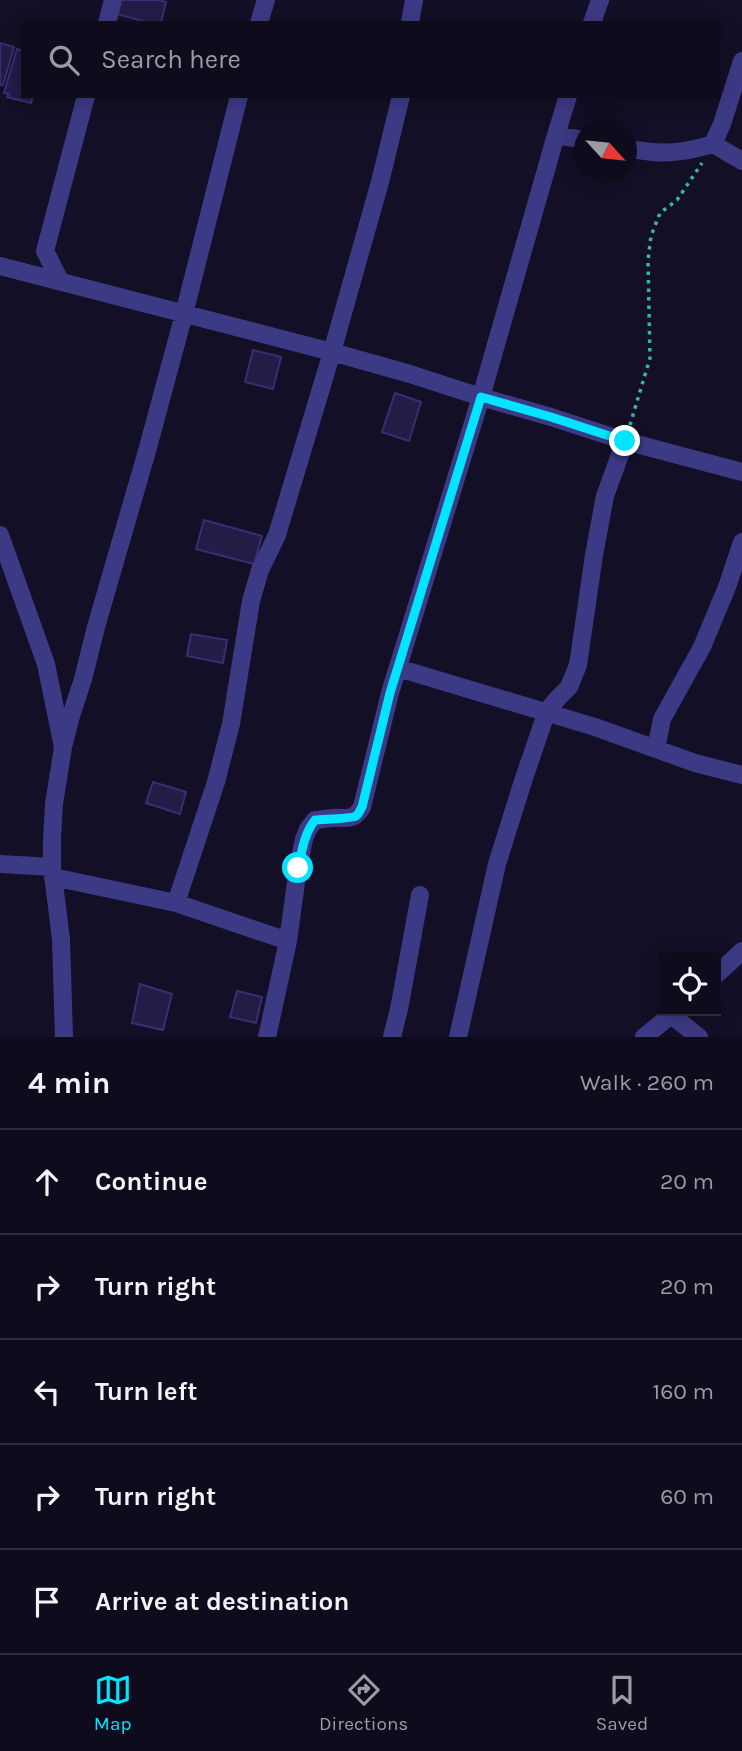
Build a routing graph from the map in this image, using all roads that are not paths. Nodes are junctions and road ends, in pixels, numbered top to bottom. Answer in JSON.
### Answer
{"nodes":[{"id":1,"x":113,"y":0,"type":"edge"},
{"id":2,"x":266,"y":0,"type":"edge"},
{"id":3,"x":414,"y":0,"type":"edge"},
{"id":4,"x":600,"y":0,"type":"edge"},
{"id":5,"x":108,"y":21,"type":"edge"},
{"id":6,"x":260,"y":21,"type":"edge"},
{"id":7,"x":410,"y":21,"type":"edge"},
{"id":8,"x":593,"y":21,"type":"edge"},
{"id":9,"x":742,"y":61,"type":"edge"},
{"id":10,"x":85,"y":98,"type":"edge"},
{"id":11,"x":238,"y":98,"type":"edge"},
{"id":12,"x":401,"y":98,"type":"edge"},
{"id":13,"x":567,"y":98,"type":"edge"},
{"id":14,"x":556,"y":135,"type":"junction"},
{"id":15,"x":574,"y":138,"type":"edge"},
{"id":16,"x":713,"y":144,"type":"junction"},
{"id":17,"x":637,"y":150,"type":"edge"},
{"id":18,"x":742,"y":161,"type":"edge"},
{"id":19,"x":45,"y":250,"type":"junction"},
{"id":20,"x":7,"y":268,"type":"edge"},
{"id":21,"x":60,"y":281,"type":"junction"},
{"id":22,"x":184,"y":314,"type":"junction"},
{"id":23,"x":332,"y":352,"type":"junction"},
{"id":24,"x":481,"y":397,"type":"junction"},
{"id":25,"x":625,"y":441,"type":"junction"},
{"id":26,"x":742,"y":471,"type":"edge"},
{"id":27,"x":0,"y":535,"type":"edge"},
{"id":28,"x":742,"y":542,"type":"edge"},
{"id":29,"x":398,"y":668,"type":"junction"},
{"id":30,"x":547,"y":711,"type":"junction"},
{"id":31,"x":63,"y":747,"type":"junction"},
{"id":32,"x":656,"y":749,"type":"junction"},
{"id":33,"x":742,"y":775,"type":"edge"},
{"id":34,"x":0,"y":864,"type":"edge"},
{"id":35,"x":53,"y":872,"type":"junction"},
{"id":36,"x":419,"y":895,"type":"dead end"},
{"id":37,"x":176,"y":903,"type":"junction"},
{"id":38,"x":288,"y":941,"type":"junction"},
{"id":39,"x":742,"y":951,"type":"edge"},
{"id":40,"x":721,"y":970,"type":"edge"},
{"id":41,"x":670,"y":1016,"type":"edge"},
{"id":42,"x":676,"y":1016,"type":"edge"},
{"id":43,"x":64,"y":1037,"type":"edge"},
{"id":44,"x":267,"y":1037,"type":"edge"},
{"id":45,"x":392,"y":1037,"type":"edge"},
{"id":46,"x":458,"y":1037,"type":"edge"},
{"id":47,"x":645,"y":1037,"type":"edge"},
{"id":48,"x":699,"y":1037,"type":"edge"}],
"edges":[{"from":1,"to":5,"type":"street"},
{"from":2,"to":6,"type":"street"},
{"from":3,"to":7,"type":"street"},
{"from":4,"to":8,"type":"street"},
{"from":9,"to":16,"type":"street"},
{"from":10,"to":19,"type":"street"},
{"from":11,"to":22,"type":"street"},
{"from":12,"to":23,"type":"street"},
{"from":13,"to":14,"type":"street"},
{"from":14,"to":15,"type":"street"},
{"from":14,"to":24,"type":"street"},
{"from":16,"to":17,"type":"street"},
{"from":16,"to":18,"type":"street"},
{"from":19,"to":20,"type":"street"},
{"from":19,"to":21,"type":"street"},
{"from":20,"to":21,"type":"street"},
{"from":21,"to":22,"type":"street"},
{"from":22,"to":23,"type":"street"},
{"from":22,"to":31,"type":"street"},
{"from":23,"to":24,"type":"street"},
{"from":23,"to":37,"type":"street"},
{"from":24,"to":25,"type":"street"},
{"from":24,"to":29,"type":"street"},
{"from":25,"to":26,"type":"street"},
{"from":25,"to":30,"type":"street"},
{"from":27,"to":31,"type":"street"},
{"from":28,"to":32,"type":"street"},
{"from":29,"to":30,"type":"street"},
{"from":29,"to":38,"type":"street"},
{"from":30,"to":32,"type":"street"},
{"from":30,"to":46,"type":"street"},
{"from":31,"to":35,"type":"street"},
{"from":32,"to":33,"type":"street"},
{"from":34,"to":35,"type":"street"},
{"from":35,"to":37,"type":"street"},
{"from":35,"to":43,"type":"street"},
{"from":36,"to":45,"type":"street"},
{"from":37,"to":38,"type":"street"},
{"from":38,"to":44,"type":"street"},
{"from":39,"to":40,"type":"street"},
{"from":41,"to":47,"type":"street"},
{"from":42,"to":48,"type":"street"}]}
